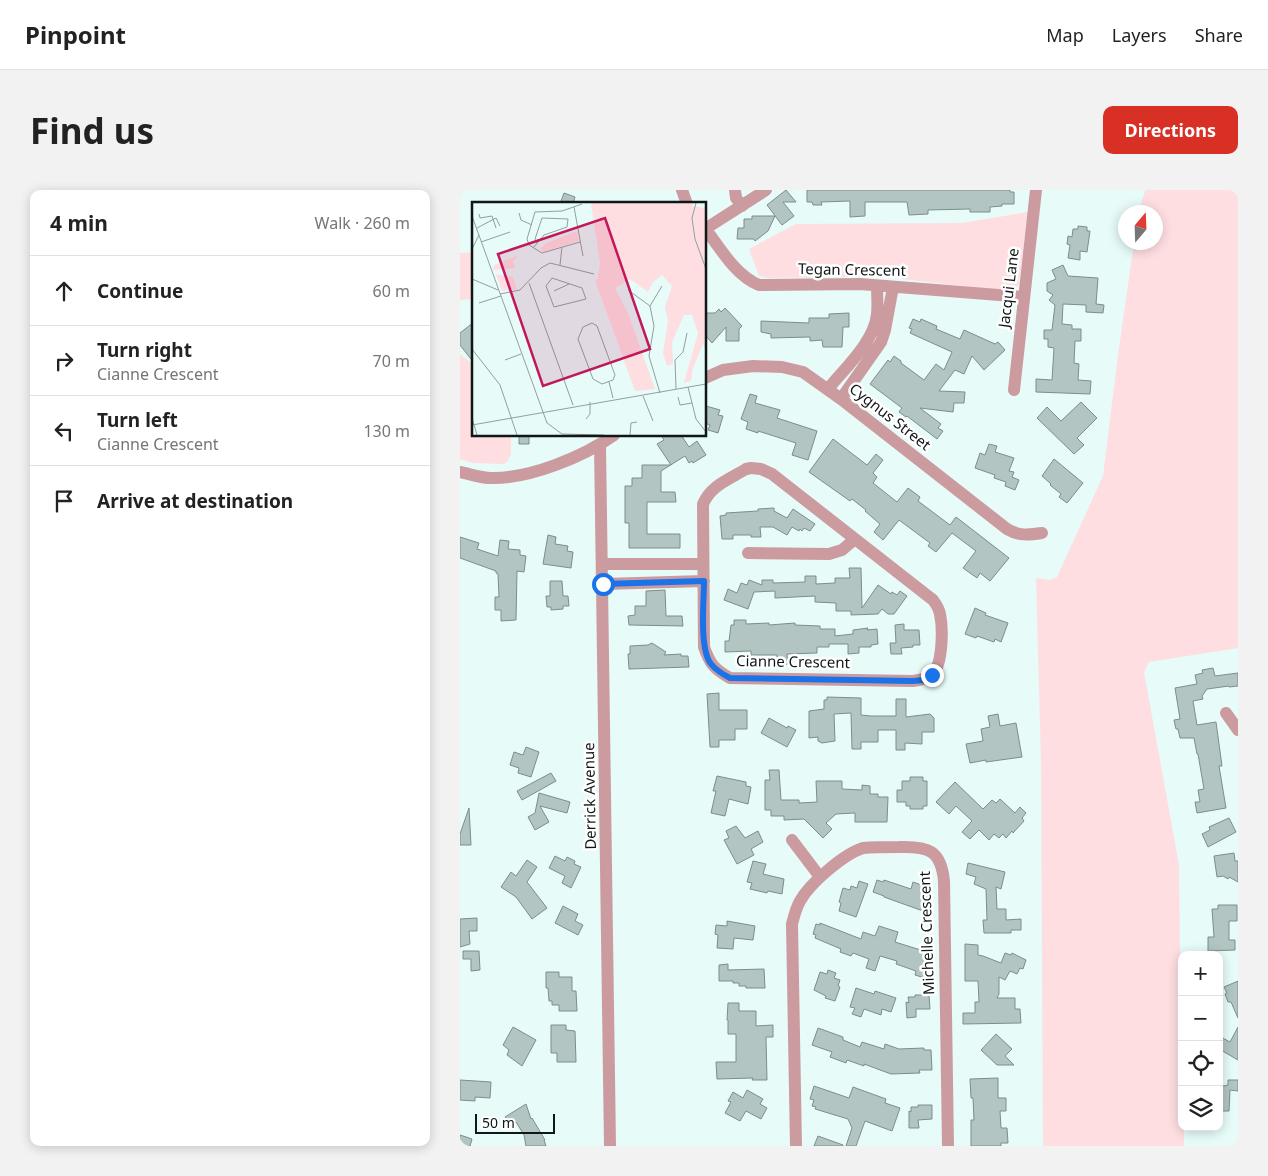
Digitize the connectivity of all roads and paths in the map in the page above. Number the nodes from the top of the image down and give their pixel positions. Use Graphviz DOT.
graph roads {
  1 [pos="682,190"];
  2 [pos="735,190"];
  3 [pos="766,190"];
  4 [pos="1036,190"];
  5 [pos="686,202"];
  6 [pos="742,206"];
  7 [pos="706,228"];
  8 [pos="706,230"];
  9 [pos="877,286"];
  10 [pos="893,287"];
  11 [pos="1023,297"];
  12 [pos="706,378"];
  13 [pos="828,389"];
  14 [pos="1014,390"];
  15 [pos="841,398"];
  16 [pos="613,436"];
  17 [pos="600,445"];
  18 [pos="460,472"];
  19 [pos="1042,534"];
  20 [pos="855,539"];
  21 [pos="748,553"];
  22 [pos="603,564"];
  23 [pos="703,564"];
  24 [pos="704,581"];
  25 [pos="603,584"];
  26 [pos="1226,713"];
  27 [pos="1238,730"];
  28 [pos="792,840"];
  29 [pos="820,878"];
  30 [pos="610,1146"];
  31 [pos="796,1146"];
  32 [pos="948,1146"];
  1 -- 5 [label="street"];
  2 -- 6 [label="street"];
  3 -- 6 [label="street"];
  4 -- 11 [label="street, Jacqui Lane"];
  6 -- 7 [label="street"];
  8 -- 9 [label="street, Tegan Crescent"];
  9 -- 10 [label="street, Tegan Crescent"];
  9 -- 13 [label="street"];
  10 -- 11 [label="street, Tegan Crescent"];
  10 -- 15 [label="street"];
  11 -- 14 [label="street, Jacqui Lane"];
  12 -- 13 [label="street, Cygnus Street"];
  13 -- 15 [label="street, Cygnus Street"];
  15 -- 19 [label="street, Cygnus Street"];
  16 -- 17 [label="street"];
  17 -- 18 [label="street"];
  17 -- 22 [label="street, Derrick Avenue"];
  20 -- 21 [label="street"];
  20 -- 23 [label="street, Cianne Crescent"];
  20 -- 24 [label="street, Cianne Crescent"];
  22 -- 23 [label="street"];
  22 -- 25 [label="street, Derrick Avenue"];
  23 -- 24 [label="street, Cianne Crescent"];
  24 -- 25 [label="street"];
  25 -- 30 [label="street, Derrick Avenue"];
  26 -- 27 [label="street"];
  28 -- 29 [label="street"];
  29 -- 31 [label="street, Michelle Crescent"];
  29 -- 32 [label="street, Michelle Crescent"];
}
